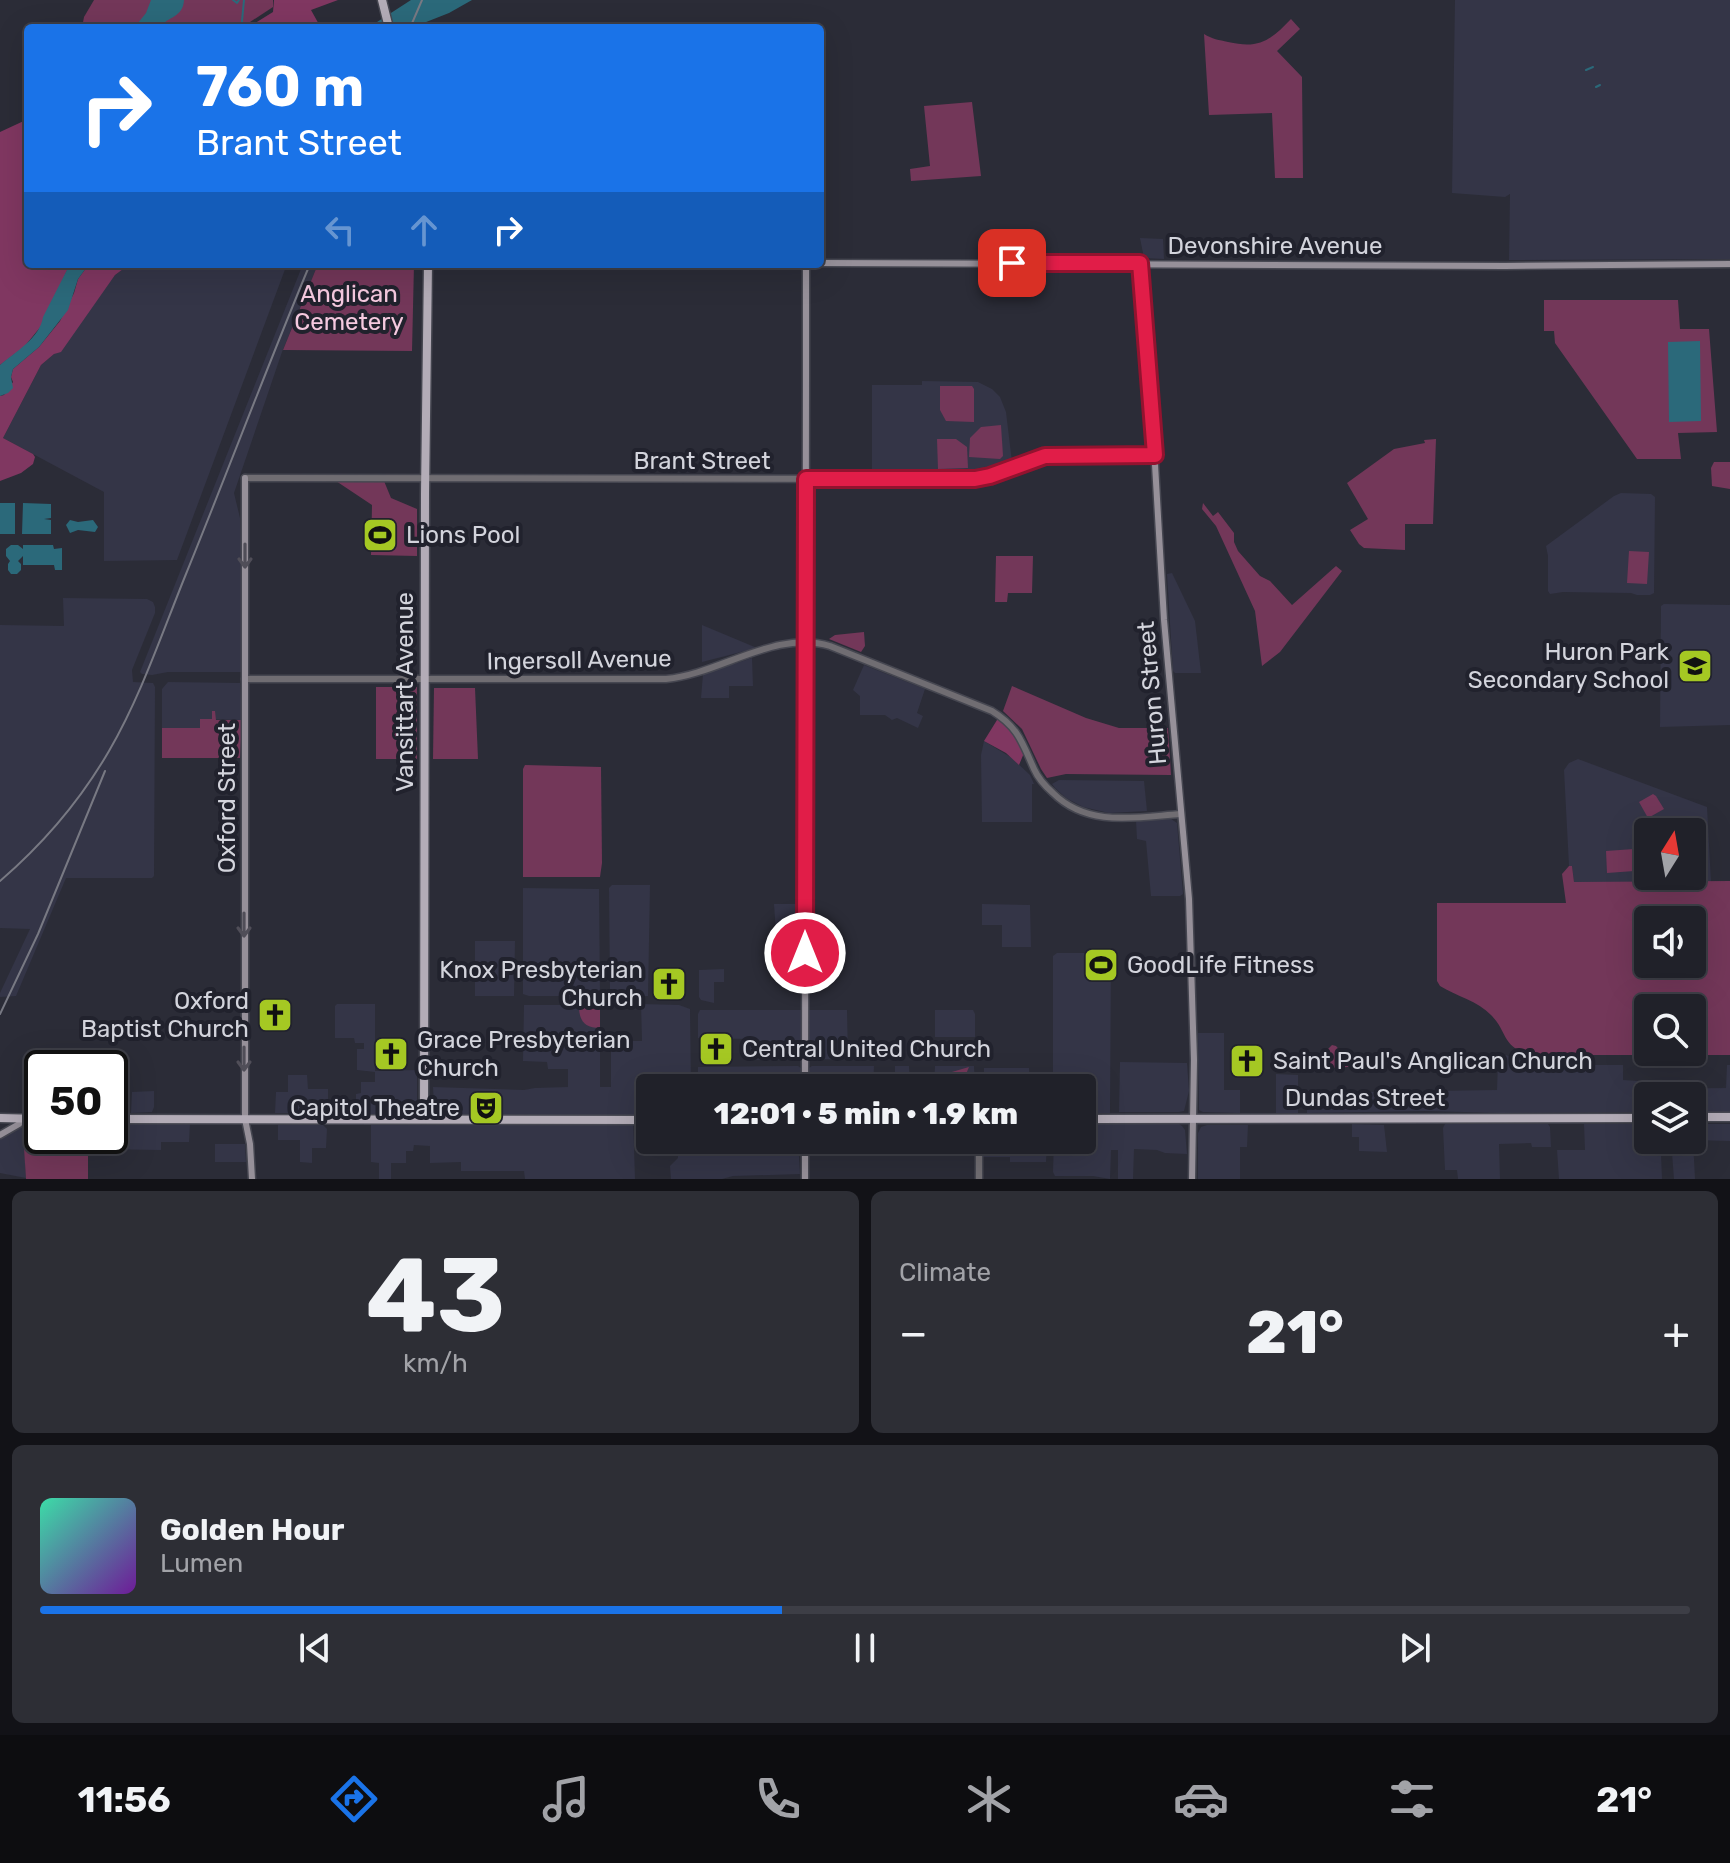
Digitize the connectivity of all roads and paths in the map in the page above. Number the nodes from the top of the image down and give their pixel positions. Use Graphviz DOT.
graph roads {
  1 [pos="382,0"];
  2 [pos="388,24"];
  3 [pos="824,263"];
  4 [pos="1140,263"];
  5 [pos="1730,264"];
  6 [pos="428,268"];
  7 [pos="805,268"];
  8 [pos="1155,455"];
  9 [pos="245,478"];
  10 [pos="425,478"];
  11 [pos="806,479"];
  12 [pos="805,641"];
  13 [pos="245,679"];
  14 [pos="425,680"];
  15 [pos="1181,814"];
  16 [pos="805,1074"];
  17 [pos="1706,1117"];
  18 [pos="1730,1117"];
  19 [pos="21,1118"];
  20 [pos="24,1118"];
  21 [pos="1634,1118"];
  22 [pos="128,1119"];
  23 [pos="245,1119"];
  24 [pos="424,1119"];
  25 [pos="1096,1119"];
  26 [pos="1193,1119"];
  27 [pos="636,1120"];
  28 [pos="1,1121"];
  29 [pos="0,1135"];
  30 [pos="805,1154"];
  31 [pos="979,1154"];
  32 [pos="252,1179"];
  33 [pos="805,1179"];
  34 [pos="979,1179"];
  35 [pos="1192,1179"];
  1 -- 2 [label="main road"];
  3 -- 4 [label="main road, Devonshire Avenue"];
  4 -- 5 [label="main road, Devonshire Avenue"];
  4 -- 8 [label="main road, Huron Street"];
  6 -- 10 [label="main road, Vansittart Avenue"];
  7 -- 11 [label="main road"];
  8 -- 11 [label="street, Brant Street"];
  8 -- 15 [label="main road, Huron Street"];
  9 -- 10 [label="street, Brant Street"];
  9 -- 13 [label="main road, Oxford Street, one-way"];
  10 -- 11 [label="street, Brant Street"];
  10 -- 14 [label="main road, Vansittart Avenue"];
  11 -- 12 [label="main road"];
  12 -- 14 [label="street, Ingersoll Avenue"];
  12 -- 15 [label="street, Ingersoll Avenue"];
  12 -- 16 [label="main road"];
  13 -- 14 [label="street, Ingersoll Avenue"];
  13 -- 23 [label="main road, Oxford Street, one-way"];
  14 -- 24 [label="main road, Vansittart Avenue"];
  15 -- 26 [label="main road, Huron Street"];
  17 -- 18 [label="main road"];
  19 -- 20 [label="main road"];
  19 -- 28 [label="main road"];
  19 -- 29 [label="main road"];
  21 -- 26 [label="main road, Dundas Street"];
  22 -- 23 [label="main road"];
  23 -- 24 [label="main road"];
  23 -- 32 [label="main road, Oxford Street"];
  24 -- 27 [label="main road"];
  25 -- 26 [label="main road, Dundas Street"];
  26 -- 35 [label="main road, Huron Street"];
  30 -- 33 [label="main road"];
  31 -- 34 [label="street"];
}
